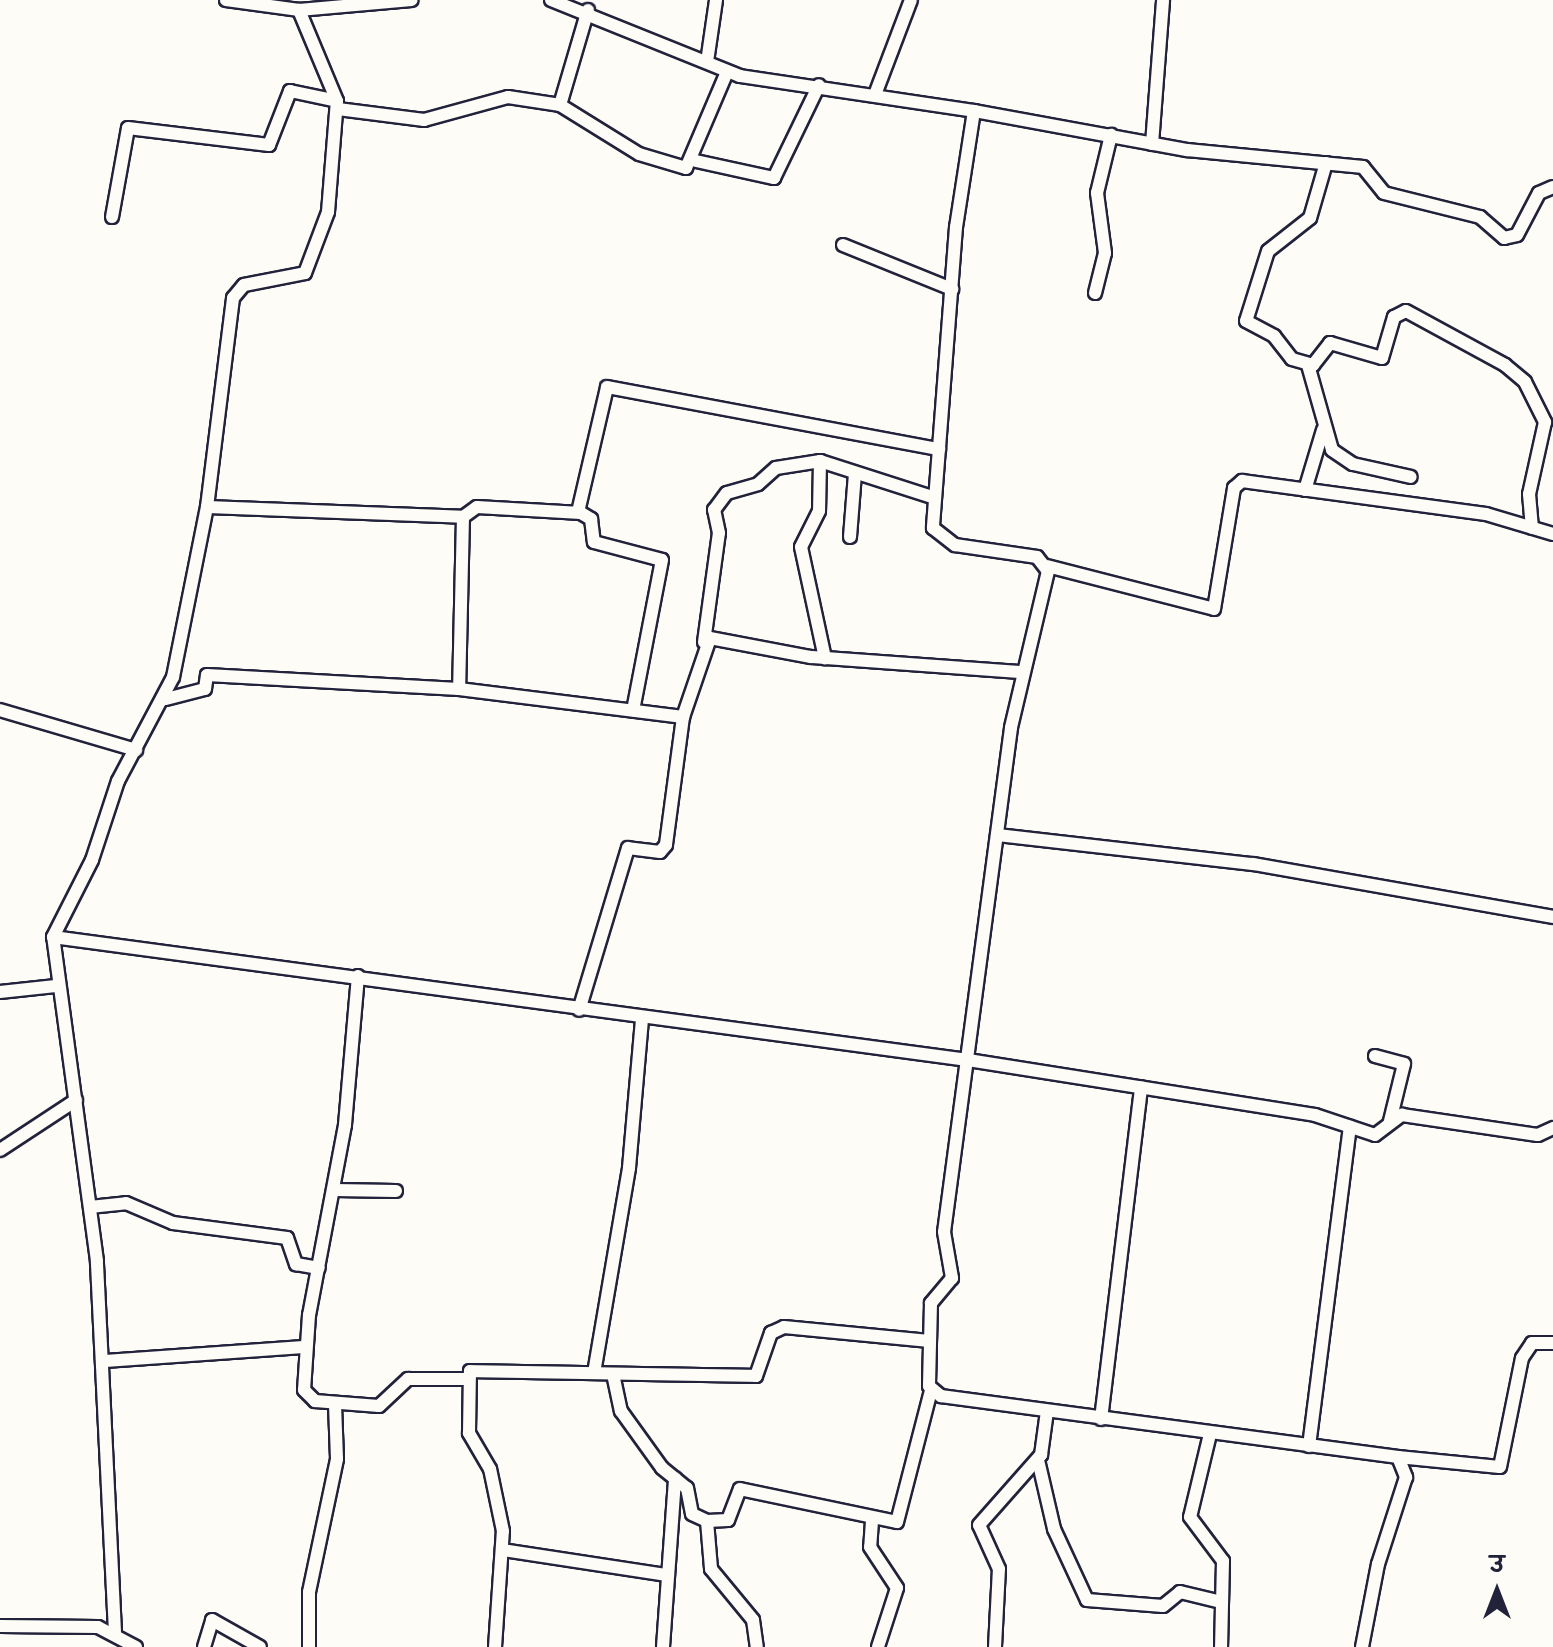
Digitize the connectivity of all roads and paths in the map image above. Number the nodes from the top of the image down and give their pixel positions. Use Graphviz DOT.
graph roads {
  1 [pos="226,0"];
  2 [pos="412,0"];
  3 [pos="551,0"];
  4 [pos="716,0"];
  5 [pos="911,0"];
  6 [pos="1163,0"];
  7 [pos="591,7"];
  8 [pos="299,10"];
  9 [pos="707,62"];
  10 [pos="727,72"];
  11 [pos="819,85"];
  12 [pos="876,92"];
  13 [pos="338,105"];
  14 [pos="560,105"];
  15 [pos="974,111"];
  16 [pos="1111,135"];
  17 [pos="1152,144"];
  18 [pos="696,161"];
  19 [pos="1326,163"];
  20 [pos="1553,187"];
  21 [pos="112,217"];
  22 [pos="843,245"];
  23 [pos="952,289"];
  24 [pos="1095,293"];
  25 [pos="1308,365"];
  26 [pos="1323,430"];
  27 [pos="939,449"];
  28 [pos="820,461"];
  29 [pos="855,474"];
  30 [pos="1411,477"];
  31 [pos="1305,490"];
  32 [pos="935,498"];
  33 [pos="207,507"];
  34 [pos="578,512"];
  35 [pos="463,517"];
  36 [pos="1532,528"];
  37 [pos="1553,534"];
  38 [pos="850,537"];
  39 [pos="1047,566"];
  40 [pos="704,642"];
  41 [pos="825,658"];
  42 [pos="1020,672"];
  43 [pos="459,689"];
  44 [pos="166,699"];
  45 [pos="0,710"];
  46 [pos="633,710"];
  47 [pos="683,717"];
  48 [pos="136,750"];
  49 [pos="997,835"];
  50 [pos="1553,917"];
  51 [pos="53,937"];
  52 [pos="358,976"];
  53 [pos="56,986"];
  54 [pos="0,992"];
  55 [pos="579,1010"];
  56 [pos="642,1020"];
  57 [pos="1375,1056"];
  58 [pos="968,1060"];
  59 [pos="1141,1087"];
  60 [pos="76,1100"];
  61 [pos="1390,1121"];
  62 [pos="1350,1127"];
  63 [pos="1551,1133"];
  64 [pos="0,1150"];
  65 [pos="335,1190"];
  66 [pos="396,1191"];
  67 [pos="90,1207"];
  68 [pos="319,1268"];
  69 [pos="929,1341"];
  70 [pos="1553,1343"];
  71 [pos="305,1347"];
  72 [pos="104,1361"];
  73 [pos="594,1373"];
  74 [pos="613,1374"];
  75 [pos="468,1379"];
  76 [pos="931,1391"];
  77 [pos="335,1404"];
  78 [pos="1047,1411"];
  79 [pos="1101,1419"];
  80 [pos="1210,1434"];
  81 [pos="1309,1446"];
  82 [pos="1398,1457"];
  83 [pos="1038,1460"];
  84 [pos="675,1478"];
  85 [pos="707,1521"];
  86 [pos="872,1521"];
  87 [pos="503,1550"];
  88 [pos="666,1575"];
  89 [pos="1221,1602"];
  90 [pos="0,1626"];
  91 [pos="115,1632"];
  92 [pos="136,1647"];
  93 [pos="204,1647"];
  94 [pos="260,1647"];
  95 [pos="309,1647"];
  96 [pos="495,1647"];
  97 [pos="663,1647"];
  98 [pos="757,1647"];
  99 [pos="878,1647"];
  100 [pos="995,1647"];
  101 [pos="1221,1647"];
  102 [pos="1362,1647"];
  1 -- 8 [label="street"];
  2 -- 8 [label="street"];
  3 -- 7 [label="street"];
  4 -- 9 [label="street"];
  5 -- 12 [label="street"];
  6 -- 17 [label="street"];
  7 -- 9 [label="street"];
  7 -- 14 [label="street"];
  8 -- 13 [label="street"];
  9 -- 10 [label="street"];
  10 -- 11 [label="street"];
  10 -- 18 [label="street"];
  11 -- 12 [label="street"];
  11 -- 18 [label="street"];
  12 -- 15 [label="street"];
  13 -- 14 [label="street"];
  13 -- 21 [label="street"];
  13 -- 33 [label="street"];
  14 -- 18 [label="street"];
  15 -- 16 [label="street"];
  15 -- 23 [label="street"];
  16 -- 17 [label="street"];
  16 -- 24 [label="street"];
  17 -- 19 [label="street"];
  19 -- 20 [label="street"];
  19 -- 25 [label="street"];
  22 -- 23 [label="street"];
  23 -- 27 [label="street"];
  25 -- 26 [label="street"];
  25 -- 36 [label="street"];
  26 -- 30 [label="street"];
  26 -- 31 [label="street"];
  27 -- 32 [label="street"];
  27 -- 34 [label="street"];
  28 -- 29 [label="street"];
  28 -- 40 [label="street"];
  28 -- 41 [label="street"];
  29 -- 32 [label="street"];
  29 -- 38 [label="street"];
  31 -- 36 [label="street"];
  31 -- 39 [label="street"];
  32 -- 39 [label="street"];
  33 -- 35 [label="street"];
  33 -- 44 [label="street"];
  34 -- 35 [label="street"];
  34 -- 46 [label="street"];
  35 -- 43 [label="street"];
  36 -- 37 [label="street"];
  39 -- 42 [label="street"];
  40 -- 41 [label="street"];
  40 -- 47 [label="street"];
  41 -- 42 [label="street"];
  42 -- 49 [label="street"];
  43 -- 44 [label="street"];
  43 -- 46 [label="street"];
  44 -- 48 [label="street"];
  45 -- 48 [label="street"];
  46 -- 47 [label="street"];
  47 -- 55 [label="street"];
  48 -- 51 [label="street"];
  49 -- 50 [label="street"];
  49 -- 58 [label="street"];
  51 -- 52 [label="street"];
  51 -- 53 [label="street"];
  52 -- 55 [label="street"];
  52 -- 65 [label="street"];
  53 -- 54 [label="street"];
  53 -- 60 [label="street"];
  55 -- 56 [label="street"];
  56 -- 58 [label="street"];
  56 -- 73 [label="street"];
  57 -- 61 [label="street"];
  58 -- 59 [label="street"];
  58 -- 69 [label="street"];
  59 -- 62 [label="street"];
  59 -- 79 [label="street"];
  60 -- 64 [label="street"];
  60 -- 67 [label="street"];
  61 -- 62 [label="street"];
  61 -- 63 [label="street"];
  62 -- 81 [label="street"];
  65 -- 66 [label="street"];
  65 -- 68 [label="street"];
  67 -- 68 [label="street"];
  67 -- 72 [label="street"];
  68 -- 71 [label="street"];
  69 -- 74 [label="street"];
  69 -- 76 [label="street"];
  70 -- 82 [label="street"];
  71 -- 72 [label="street"];
  71 -- 77 [label="street"];
  72 -- 91 [label="street"];
  73 -- 74 [label="street"];
  73 -- 75 [label="street"];
  74 -- 84 [label="street"];
  75 -- 77 [label="street"];
  75 -- 87 [label="street"];
  76 -- 78 [label="street"];
  76 -- 86 [label="street"];
  77 -- 95 [label="street"];
  78 -- 79 [label="street"];
  78 -- 83 [label="street"];
  79 -- 80 [label="street"];
  80 -- 81 [label="street"];
  80 -- 89 [label="street"];
  81 -- 82 [label="street"];
  82 -- 102 [label="street"];
  83 -- 89 [label="street"];
  83 -- 100 [label="street"];
  84 -- 85 [label="street"];
  84 -- 88 [label="street"];
  85 -- 86 [label="street"];
  85 -- 98 [label="street"];
  86 -- 99 [label="street"];
  87 -- 88 [label="street"];
  87 -- 96 [label="street"];
  88 -- 97 [label="street"];
  89 -- 101 [label="street"];
  90 -- 91 [label="street"];
  91 -- 92 [label="street"];
  93 -- 94 [label="street"];
}
